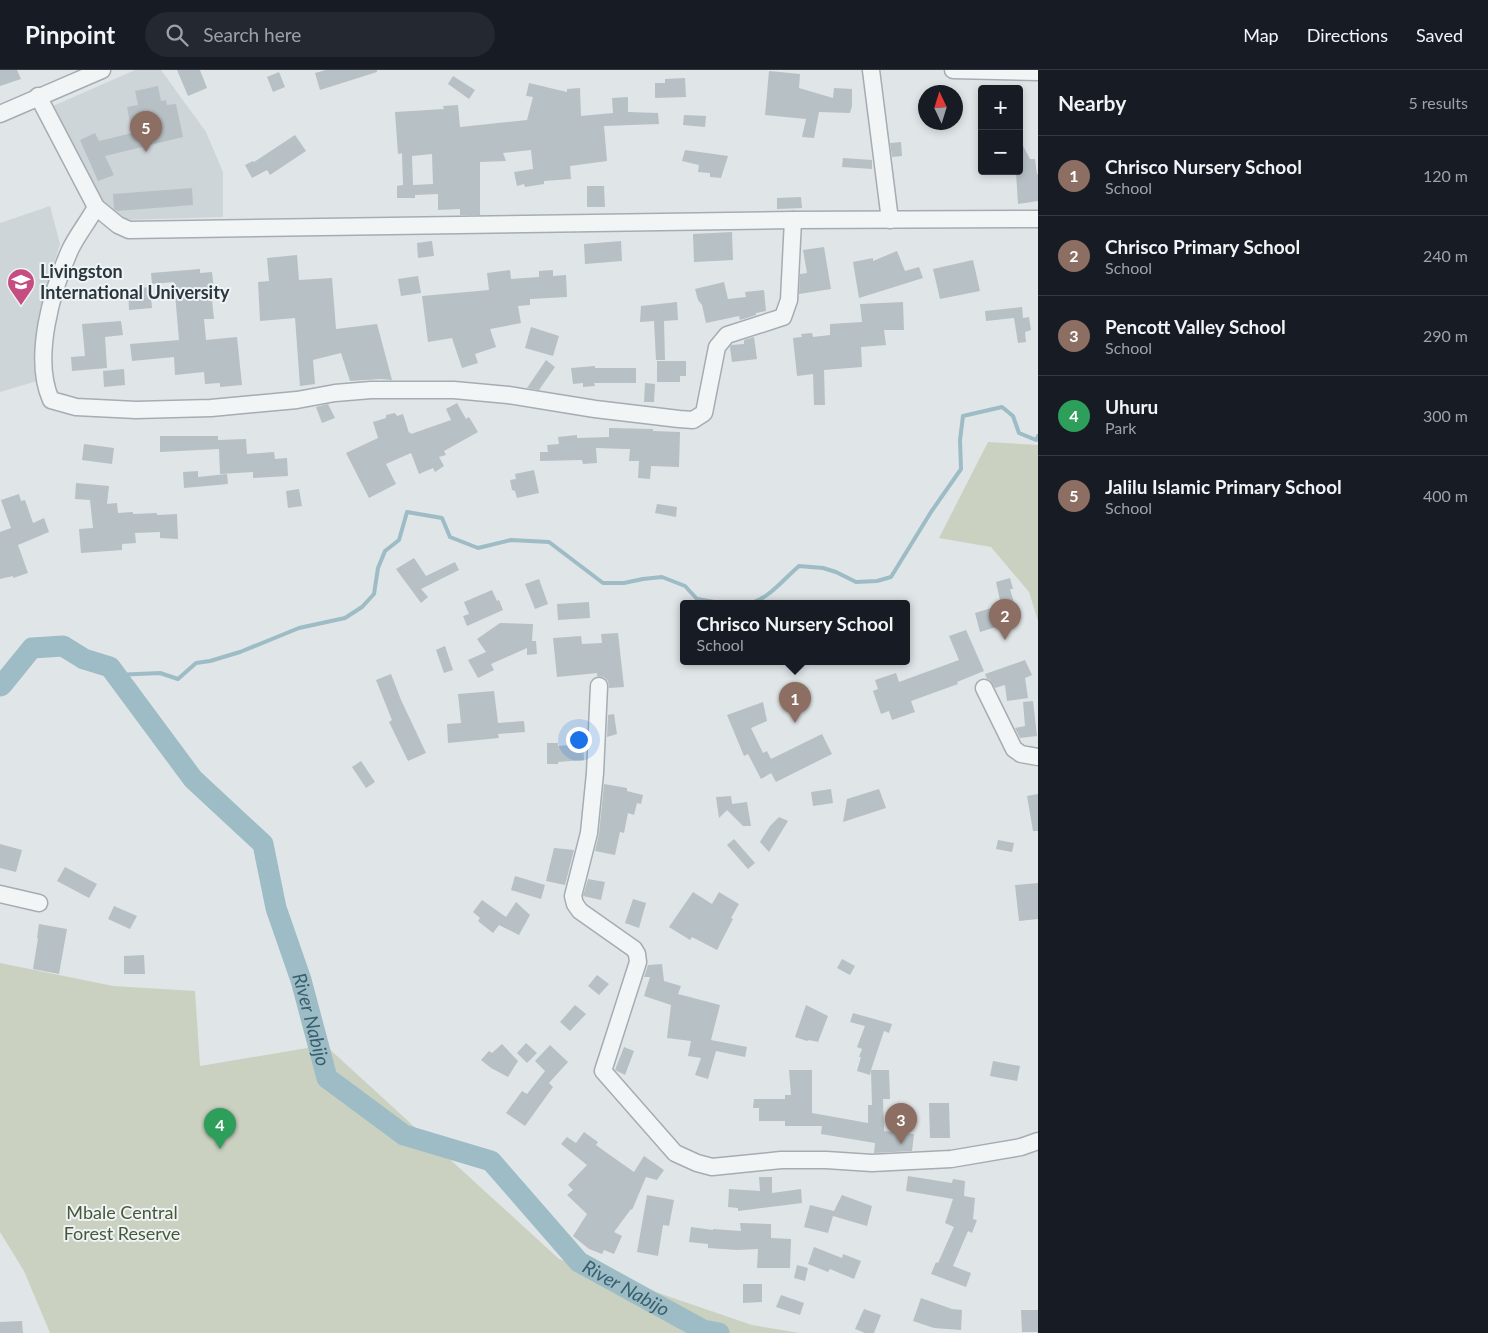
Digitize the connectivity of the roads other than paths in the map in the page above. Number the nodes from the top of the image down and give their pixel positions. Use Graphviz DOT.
graph roads {
  1 [pos="102,70"];
  2 [pos="871,70"];
  3 [pos="953,70"];
  4 [pos="1038,72"];
  5 [pos="38,96"];
  6 [pos="0,114"];
  7 [pos="96,207"];
  8 [pos="1038,219"];
  9 [pos="793,220"];
  10 [pos="890,220"];
  11 [pos="599,686"];
  12 [pos="984,688"];
  13 [pos="1038,757"];
  14 [pos="0,894"];
  15 [pos="39,903"];
  16 [pos="1038,1141"];
  1 -- 5 [label="street"];
  2 -- 10 [label="street"];
  3 -- 4 [label="street"];
  5 -- 6 [label="street"];
  5 -- 7 [label="street"];
  7 -- 9 [label="street"];
  7 -- 9 [label="street"];
  8 -- 10 [label="street"];
  9 -- 10 [label="street"];
  11 -- 16 [label="street"];
  12 -- 13 [label="street"];
  14 -- 15 [label="street"];
}
